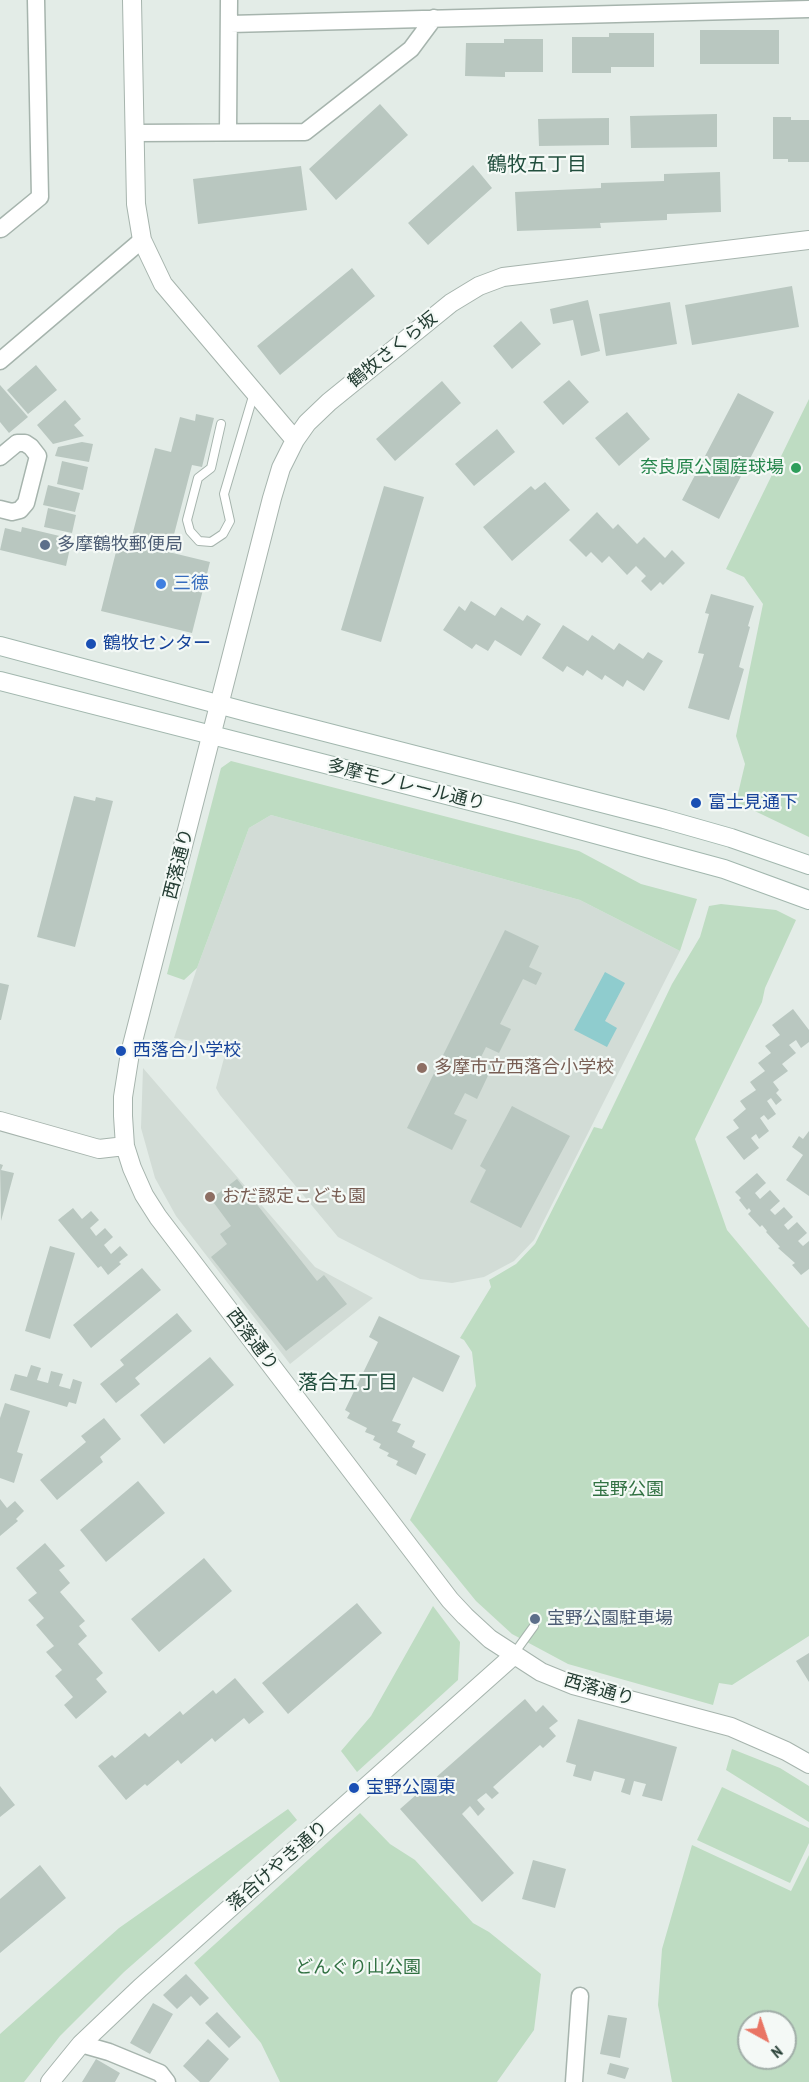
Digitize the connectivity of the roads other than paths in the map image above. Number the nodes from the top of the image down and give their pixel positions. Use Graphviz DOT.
graph roads {
  1 [pos="36,0"];
  2 [pos="132,0"];
  3 [pos="229,0"];
  4 [pos="531,7"];
  5 [pos="809,9"];
  6 [pos="434,18"];
  7 [pos="230,24"];
  8 [pos="228,132"];
  9 [pos="135,133"];
  10 [pos="0,228"];
  11 [pos="142,240"];
  12 [pos="809,240"];
  13 [pos="0,361"];
  14 [pos="254,393"];
  15 [pos="221,424"];
  16 [pos="295,440"];
  17 [pos="0,458"];
  18 [pos="0,509"];
  19 [pos="0,646"];
  20 [pos="0,681"];
  21 [pos="220,705"];
  22 [pos="212,735"];
  23 [pos="809,865"];
  24 [pos="809,900"];
  25 [pos="0,1121"];
  26 [pos="125,1146"];
  27 [pos="534,1626"];
  28 [pos="513,1656"];
  29 [pos="809,1764"];
  30 [pos="580,1996"];
  31 [pos="81,2044"];
  32 [pos="50,2082"];
  33 [pos="167,2082"];
  34 [pos="574,2082"];
  1 -- 10 [label="street"];
  2 -- 9 [label="street"];
  3 -- 7 [label="street"];
  4 -- 5 [label="street"];
  4 -- 6 [label="street"];
  6 -- 7 [label="street"];
  6 -- 8 [label="street"];
  7 -- 8 [label="street"];
  8 -- 9 [label="street"];
  9 -- 11 [label="street"];
  11 -- 13 [label="street"];
  11 -- 14 [label="street"];
  12 -- 16 [label="street, 鶴牧さくら坂"];
  14 -- 15 [label="lane"];
  14 -- 16 [label="street"];
  16 -- 21 [label="street, 鶴牧さくら坂"];
  17 -- 18 [label="street"];
  19 -- 21 [label="street, 多摩モノレール通り"];
  20 -- 22 [label="street, 多摩モノレール通り"];
  21 -- 22 [label="street, 鶴牧さくら坂"];
  21 -- 23 [label="street, 多摩モノレール通り"];
  22 -- 24 [label="street, 多摩モノレール通り"];
  22 -- 26 [label="street, 西落通り"];
  25 -- 26 [label="street"];
  26 -- 28 [label="street, 西落通り"];
  27 -- 28 [label="lane"];
  28 -- 29 [label="street, 西落通り"];
  28 -- 31 [label="street, 落合けやき通り"];
  30 -- 34 [label="street"];
  31 -- 32 [label="street, 落合けやき通り"];
  31 -- 33 [label="street"];
}
